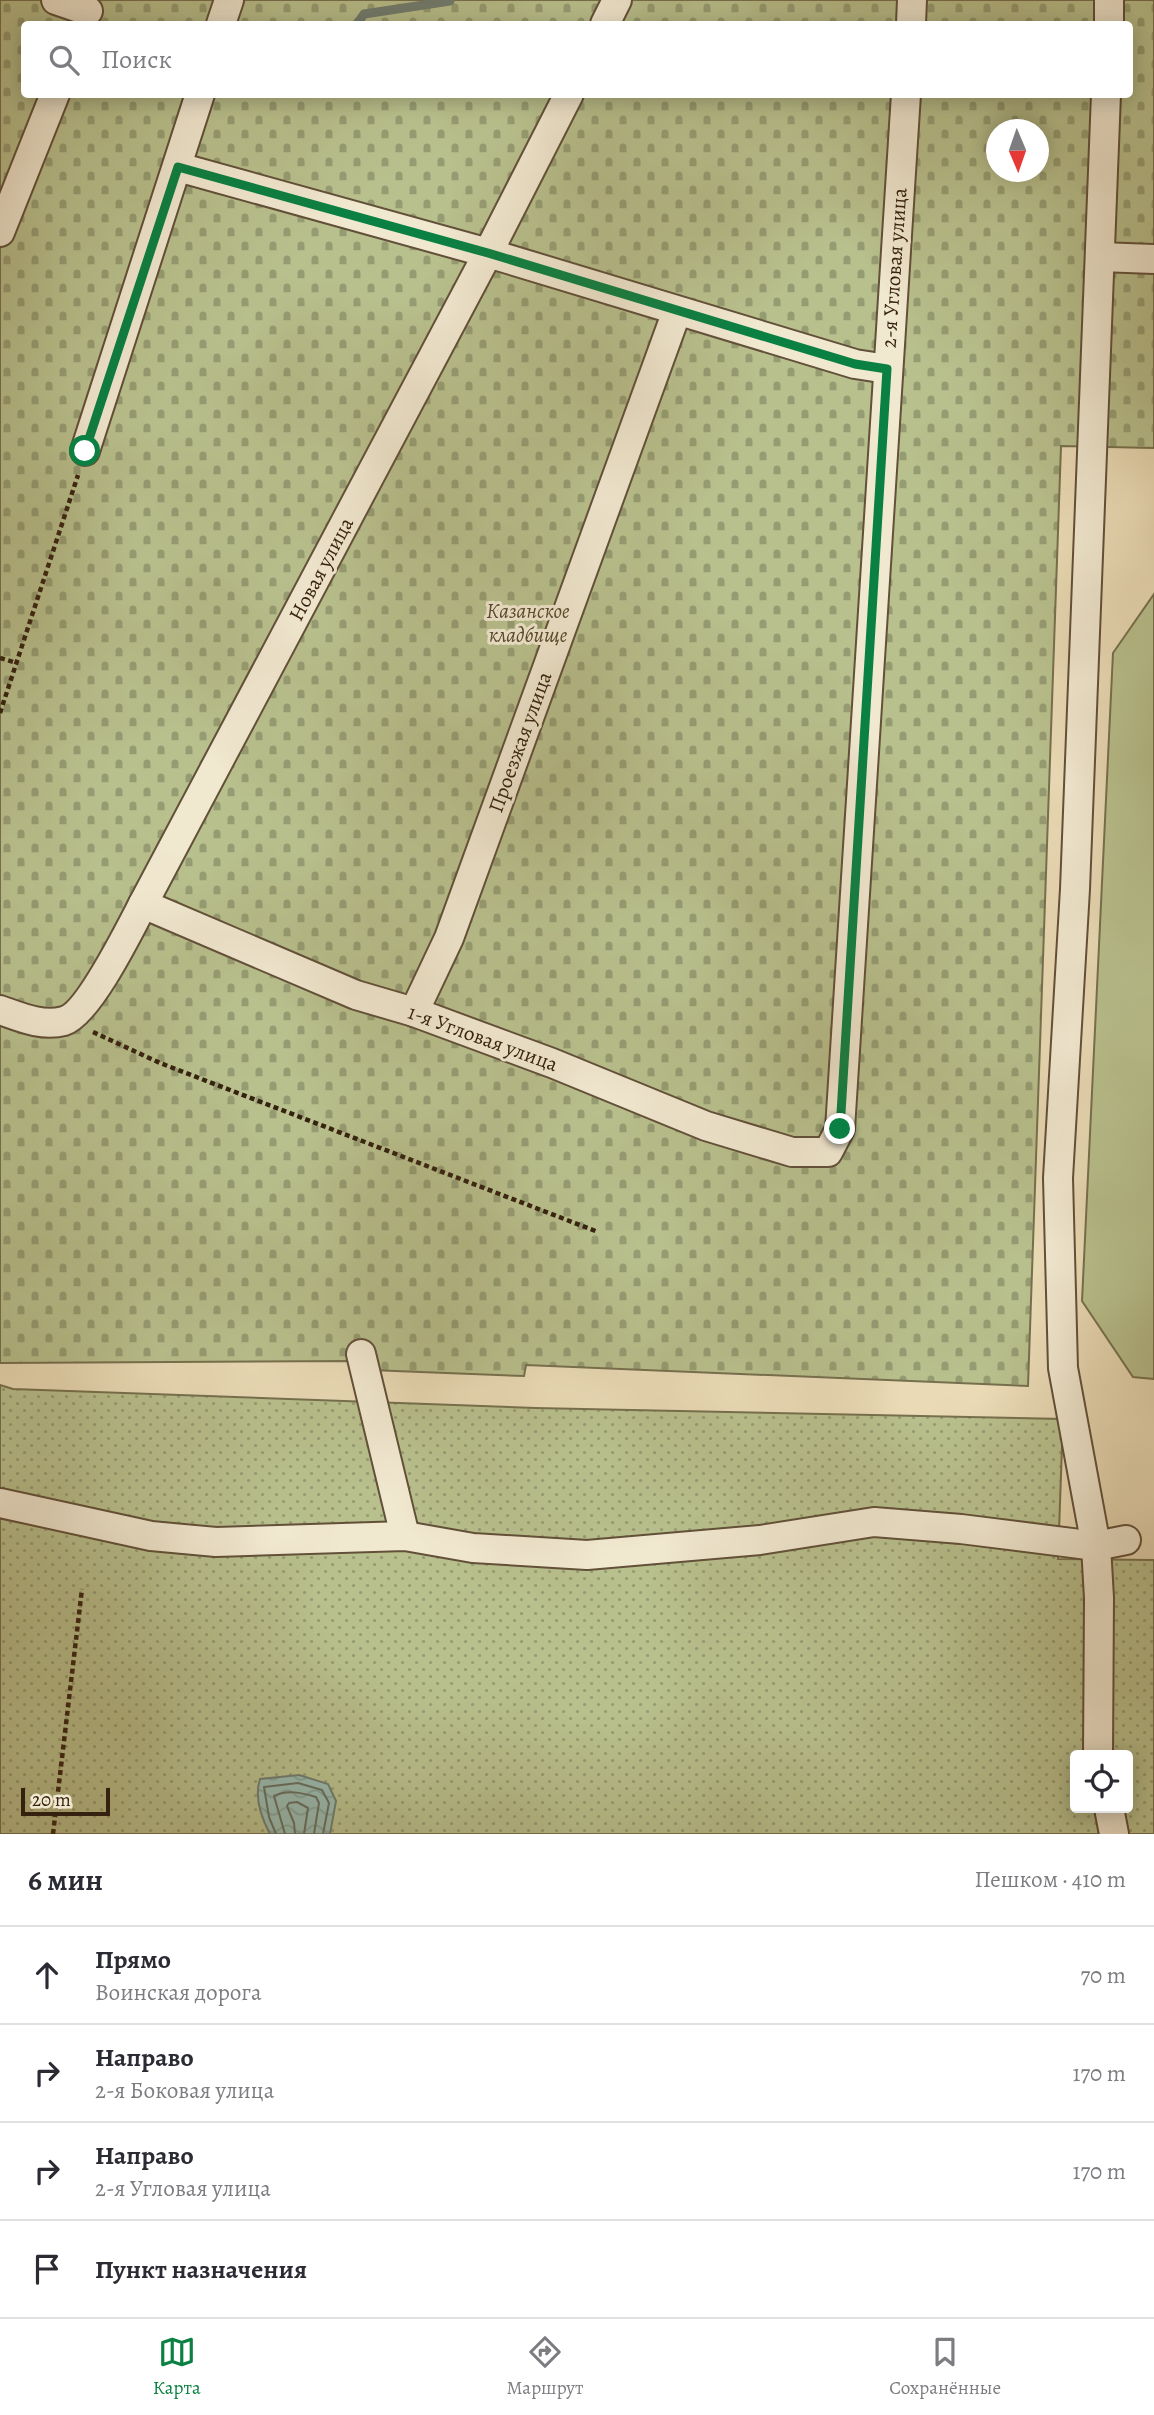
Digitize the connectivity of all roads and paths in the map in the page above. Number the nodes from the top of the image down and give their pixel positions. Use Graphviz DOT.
graph roads {
  1 [pos="56,0"];
  2 [pos="229,0"];
  3 [pos="617,0"];
  4 [pos="912,0"];
  5 [pos="1110,0"];
  6 [pos="88,12"];
  7 [pos="222,21"];
  8 [pos="606,21"];
  9 [pos="911,21"];
  10 [pos="1109,21"];
  11 [pos="53,98"];
  12 [pos="199,98"];
  13 [pos="567,98"];
  14 [pos="906,98"];
  15 [pos="1106,98"];
  16 [pos="178,167"];
  17 [pos="0,232"];
  18 [pos="488,253"];
  19 [pos="1100,257"];
  20 [pos="1154,260"];
  21 [pos="677,311"];
  22 [pos="887,369"];
  23 [pos="85,451"];
  24 [pos="0,658"];
  25 [pos="17,663"];
  26 [pos="0,713"];
  27 [pos="144,904"];
  28 [pos="0,1010"];
  29 [pos="414,1012"];
  30 [pos="59,1021"];
  31 [pos="828,1152"];
  32 [pos="598,1232"];
  33 [pos="361,1354"];
  34 [pos="0,1503"];
  35 [pos="405,1536"];
  36 [pos="1126,1540"];
  37 [pos="1097,1546"];
  38 [pos="82,1589"];
  39 [pos="1098,1750"];
  40 [pos="1109,1813"];
  41 [pos="52,1834"];
  42 [pos="1114,1834"];
  1 -- 6 [label="lane"];
  2 -- 7 [label="lane"];
  3 -- 8 [label="lane"];
  4 -- 9 [label="lane"];
  5 -- 10 [label="lane"];
  11 -- 17 [label="lane"];
  12 -- 16 [label="lane"];
  13 -- 18 [label="lane, Новая улица"];
  14 -- 22 [label="lane, 2-я Угловая улица"];
  15 -- 19 [label="lane"];
  16 -- 18 [label="lane"];
  16 -- 23 [label="lane"];
  18 -- 21 [label="lane"];
  18 -- 27 [label="lane, Новая улица"];
  19 -- 20 [label="lane"];
  19 -- 37 [label="lane"];
  21 -- 22 [label="lane"];
  21 -- 29 [label="lane, Проезжая улица"];
  22 -- 31 [label="lane, 2-я Угловая улица"];
  23 -- 25 [label="path"];
  24 -- 25 [label="path"];
  25 -- 26 [label="path"];
  27 -- 29 [label="lane, 1-я Угловая улица"];
  27 -- 30 [label="lane, Новая улица"];
  28 -- 30 [label="lane"];
  29 -- 31 [label="lane, 1-я Угловая улица"];
  30 -- 32 [label="path"];
  33 -- 35 [label="lane"];
  34 -- 35 [label="lane"];
  35 -- 37 [label="lane"];
  36 -- 37 [label="lane"];
  37 -- 39 [label="lane"];
  38 -- 41 [label="path"];
  40 -- 42 [label="lane"];
}
